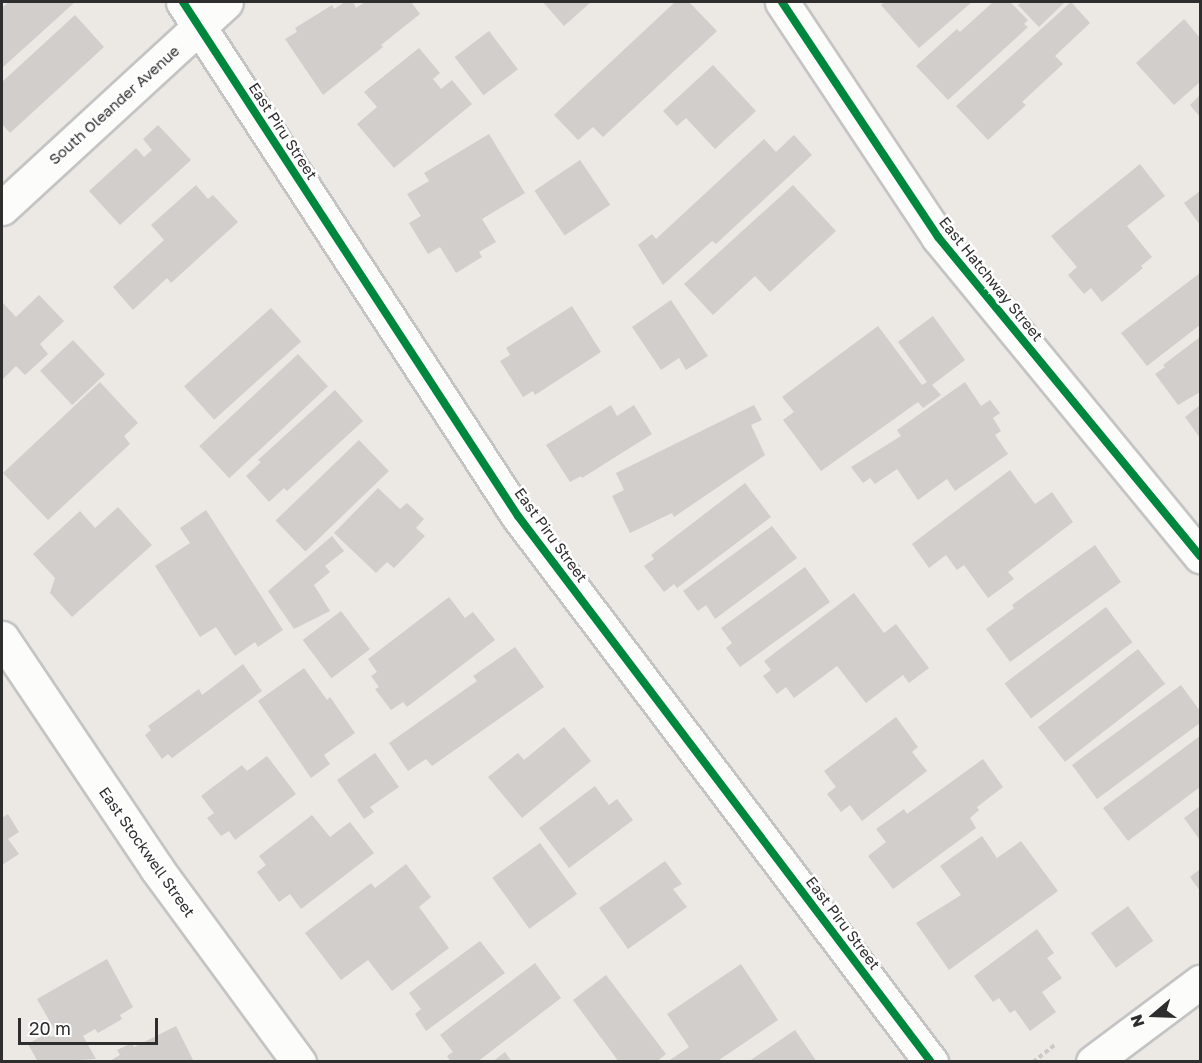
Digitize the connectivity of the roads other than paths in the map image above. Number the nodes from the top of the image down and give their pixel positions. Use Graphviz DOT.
graph roads {
  1 [pos="226,2"];
  2 [pos="782,2"];
  3 [pos="191,14"];
  4 [pos="2,208"];
  5 [pos="1200,556"];
  6 [pos="2,638"];
  7 [pos="1200,982"];
  8 [pos="299,1062"];
  9 [pos="931,1062"];
  10 [pos="1093,1062"];
  1 -- 3 [label="street, South Oleander Avenue"];
  2 -- 5 [label="street, East Hatchway Street"];
  3 -- 4 [label="street, South Oleander Avenue"];
  3 -- 9 [label="street, East Piru Street"];
  6 -- 8 [label="street, East Stockwell Street"];
  7 -- 10 [label="street"];
}
